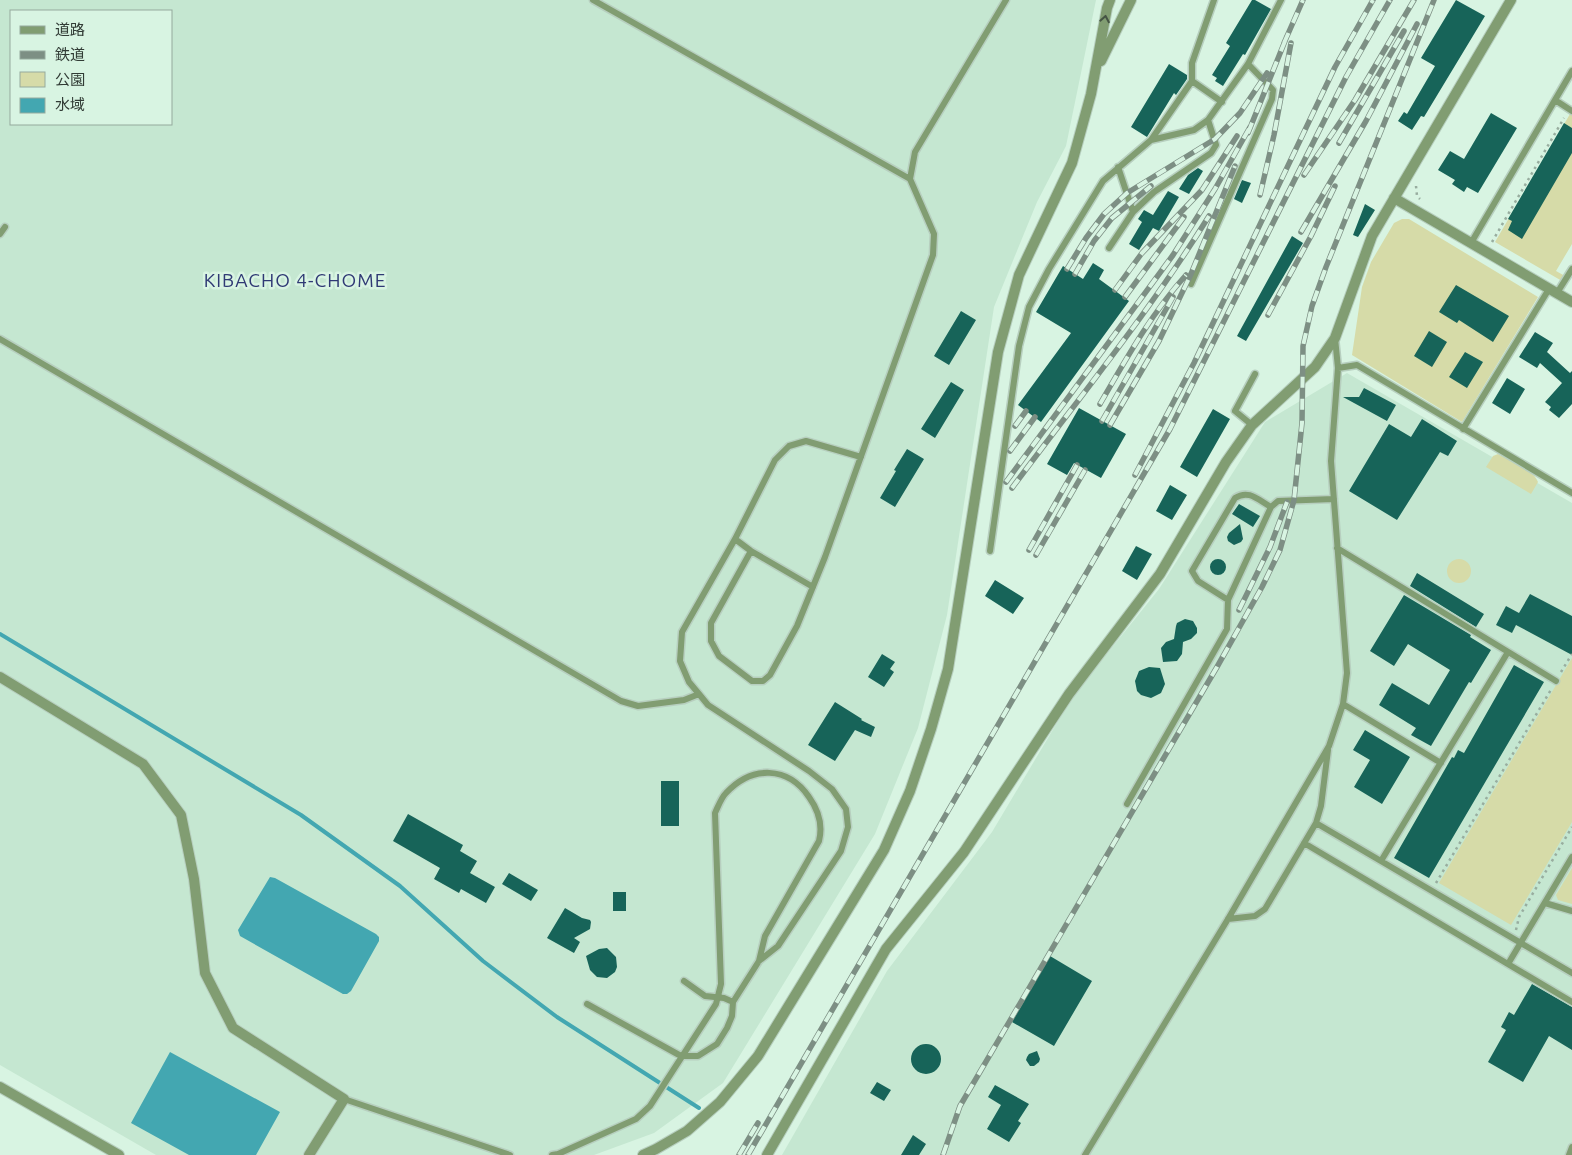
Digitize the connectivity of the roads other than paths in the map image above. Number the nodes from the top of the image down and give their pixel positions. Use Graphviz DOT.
graph roads {
  1 [pos="593,0"];
  2 [pos="1006,0"];
  3 [pos="1110,0"];
  4 [pos="1131,0"];
  5 [pos="1214,0"];
  6 [pos="1280,0"];
  7 [pos="1511,0"];
  8 [pos="1248,64"];
  9 [pos="1572,71"];
  10 [pos="1095,73"];
  11 [pos="1192,82"];
  12 [pos="1554,100"];
  13 [pos="1222,102"];
  14 [pos="1571,110"];
  15 [pos="1208,120"];
  16 [pos="1151,140"];
  17 [pos="1118,167"];
  18 [pos="910,179"];
  19 [pos="1394,198"];
  20 [pos="1133,212"];
  21 [pos="5,227"];
  22 [pos="0,234"];
  23 [pos="1471,243"];
  24 [pos="1109,248"];
  25 [pos="1572,269"];
  26 [pos="1191,284"];
  27 [pos="1553,291"];
  28 [pos="1572,302"];
  29 [pos="1336,338"];
  30 [pos="0,339"];
  31 [pos="1338,368"];
  32 [pos="1254,374"];
  33 [pos="1252,425"];
  34 [pos="1463,428"];
  35 [pos="861,457"];
  36 [pos="1572,493"];
  37 [pos="1334,499"];
  38 [pos="1271,507"];
  39 [pos="735,539"];
  40 [pos="1337,548"];
  41 [pos="751,551"];
  42 [pos="990,551"];
  43 [pos="813,587"];
  44 [pos="1228,600"];
  45 [pos="1508,652"];
  46 [pos="0,677"];
  47 [pos="1556,681"];
  48 [pos="700,694"];
  49 [pos="1343,704"];
  50 [pos="1329,746"];
  51 [pos="1440,763"];
  52 [pos="1126,804"];
  53 [pos="1316,823"];
  54 [pos="1304,843"];
  55 [pos="1572,857"];
  56 [pos="1381,861"];
  57 [pos="1545,903"];
  58 [pos="1572,911"];
  59 [pos="1228,919"];
  60 [pos="1521,943"];
  61 [pos="759,961"];
  62 [pos="1508,964"];
  63 [pos="1572,973"];
  64 [pos="684,982"];
  65 [pos="718,997"];
  66 [pos="733,1002"];
  67 [pos="1572,1002"];
  68 [pos="587,1004"];
  69 [pos="681,1056"];
  70 [pos="0,1087"];
  71 [pos="344,1099"];
  72 [pos="1572,1147"];
  73 [pos="119,1155"];
  74 [pos="309,1155"];
  75 [pos="510,1155"];
  76 [pos="552,1155"];
  77 [pos="643,1155"];
  78 [pos="767,1155"];
  79 [pos="1085,1155"];
  80 [pos="1569,1155"];
  1 -- 18 [label="lane"];
  2 -- 18 [label="lane"];
  10 -- 3 [label="street, one-way"];
  4 -- 10 [label="street"];
  5 -- 11 [label="lane"];
  6 -- 8 [label="lane"];
  7 -- 19 [label="street"];
  8 -- 13 [label="lane"];
  8 -- 26 [label="lane"];
  9 -- 12 [label="lane"];
  10 -- 77 [label="street"];
  11 -- 13 [label="lane"];
  11 -- 16 [label="lane"];
  12 -- 14 [label="lane"];
  12 -- 23 [label="lane"];
  13 -- 15 [label="lane"];
  15 -- 16 [label="lane"];
  15 -- 20 [label="lane"];
  16 -- 17 [label="lane"];
  17 -- 20 [label="lane"];
  17 -- 42 [label="lane"];
  18 -- 35 [label="lane"];
  19 -- 23 [label="street"];
  19 -- 29 [label="street"];
  20 -- 24 [label="lane"];
  21 -- 22 [label="lane"];
  23 -- 27 [label="street"];
  25 -- 27 [label="lane"];
  27 -- 28 [label="street"];
  27 -- 34 [label="lane"];
  29 -- 31 [label="lane"];
  29 -- 33 [label="street"];
  30 -- 48 [label="lane"];
  31 -- 34 [label="lane"];
  31 -- 37 [label="lane"];
  32 -- 33 [label="lane"];
  33 -- 78 [label="street"];
  34 -- 36 [label="lane"];
  35 -- 39 [label="lane"];
  35 -- 43 [label="lane"];
  37 -- 38 [label="lane"];
  37 -- 40 [label="lane"];
  38 -- 44 [label="lane"];
  38 -- 44 [label="lane"];
  39 -- 41 [label="lane"];
  39 -- 48 [label="lane"];
  40 -- 45 [label="lane"];
  40 -- 49 [label="lane"];
  41 -- 43 [label="lane"];
  41 -- 43 [label="lane"];
  44 -- 52 [label="lane"];
  45 -- 47 [label="lane"];
  45 -- 51 [label="lane"];
  46 -- 71 [label="street"];
  48 -- 61 [label="lane"];
  49 -- 50 [label="lane"];
  49 -- 51 [label="lane"];
  50 -- 53 [label="lane"];
  50 -- 59 [label="lane"];
  51 -- 56 [label="lane"];
  53 -- 54 [label="lane"];
  53 -- 56 [label="lane"];
  54 -- 59 [label="lane"];
  54 -- 62 [label="lane"];
  55 -- 57 [label="lane"];
  56 -- 60 [label="lane"];
  57 -- 58 [label="lane"];
  57 -- 60 [label="lane"];
  59 -- 79 [label="lane"];
  60 -- 62 [label="lane"];
  60 -- 63 [label="lane"];
  61 -- 65 [label="lane"];
  61 -- 66 [label="lane"];
  62 -- 67 [label="lane"];
  64 -- 65 [label="lane"];
  65 -- 66 [label="lane"];
  65 -- 69 [label="lane"];
  66 -- 69 [label="lane"];
  68 -- 69 [label="lane"];
  69 -- 76 [label="lane"];
  70 -- 73 [label="street"];
  71 -- 74 [label="street"];
  71 -- 75 [label="lane"];
  72 -- 80 [label="lane"];
}
